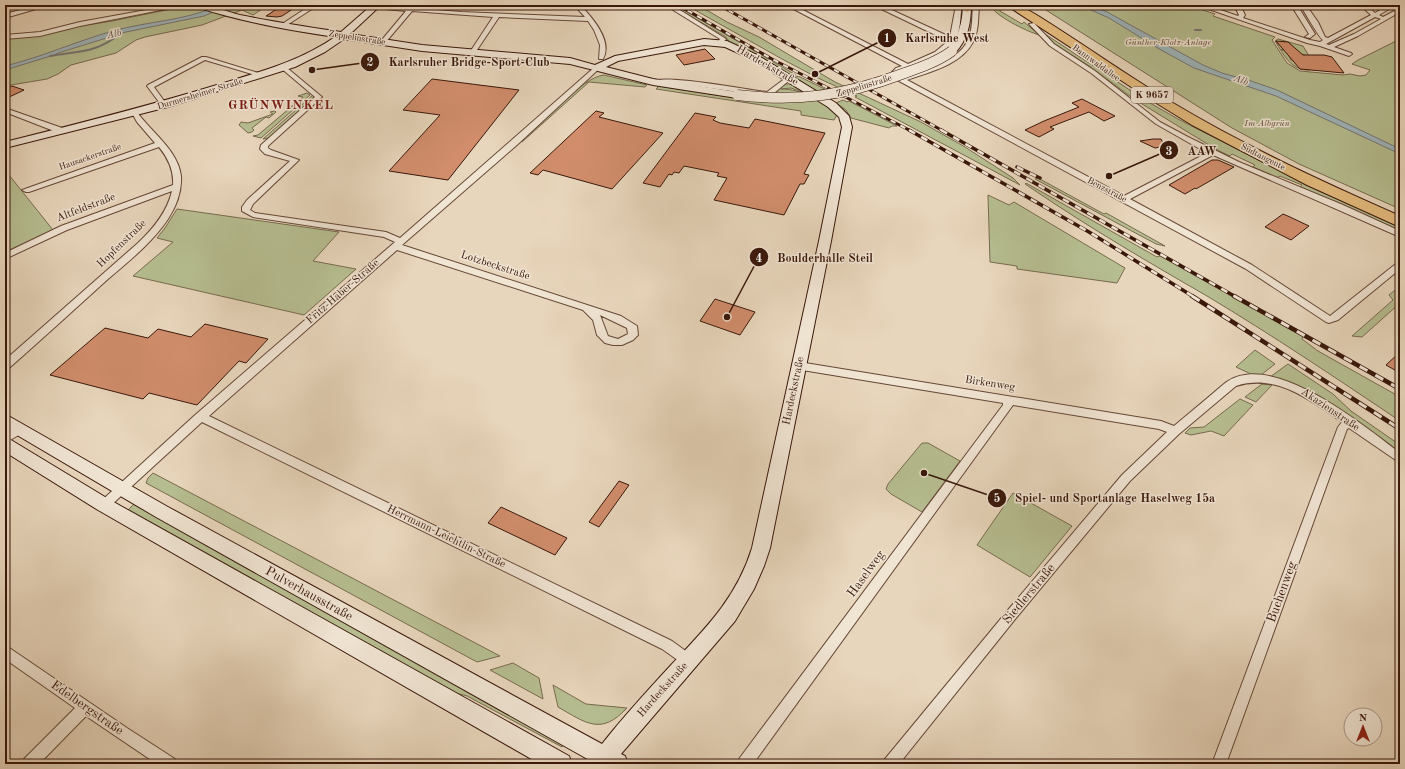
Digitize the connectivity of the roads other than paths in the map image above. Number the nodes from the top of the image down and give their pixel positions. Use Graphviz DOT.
graph roads {
  1 [pos="47,5"];
  2 [pos="171,5"];
  3 [pos="182,5"];
  4 [pos="315,5"];
  5 [pos="436,5"];
  6 [pos="577,5"];
  7 [pos="668,5"];
  8 [pos="788,5"];
  9 [pos="876,5"];
  10 [pos="1021,5"];
  11 [pos="1200,5"];
  12 [pos="1237,5"];
  13 [pos="1294,5"];
  14 [pos="1303,5"];
  15 [pos="1362,5"];
  16 [pos="1393,5"];
  17 [pos="376,6"];
  18 [pos="969,6"];
  19 [pos="1003,6"];
  20 [pos="204,7"];
  21 [pos="157,10"];
  22 [pos="410,10"];
  23 [pos="1400,10"];
  24 [pos="430,11"];
  25 [pos="5,16"];
  26 [pos="497,16"];
  27 [pos="1375,16"];
  28 [pos="1239,18"];
  29 [pos="591,19"];
  30 [pos="1385,19"];
  31 [pos="1032,24"];
  32 [pos="282,26"];
  33 [pos="342,36"];
  34 [pos="5,37"];
  35 [pos="1308,38"];
  36 [pos="952,40"];
  37 [pos="1328,40"];
  38 [pos="383,42"];
  39 [pos="720,43"];
  40 [pos="1319,44"];
  41 [pos="1330,47"];
  42 [pos="473,52"];
  43 [pos="642,54"];
  44 [pos="1349,54"];
  45 [pos="602,65"];
  46 [pos="906,66"];
  47 [pos="284,68"];
  48 [pos="920,72"];
  49 [pos="262,75"];
  50 [pos="788,78"];
  51 [pos="642,79"];
  52 [pos="901,80"];
  53 [pos="653,82"];
  54 [pos="1180,98"];
  55 [pos="164,105"];
  56 [pos="5,110"];
  57 [pos="135,113"];
  58 [pos="1222,129"];
  59 [pos="62,131"];
  60 [pos="1231,141"];
  61 [pos="160,144"];
  62 [pos="5,145"];
  63 [pos="1212,153"];
  64 [pos="177,186"];
  65 [pos="26,190"];
  66 [pos="1124,199"];
  67 [pos="1400,214"];
  68 [pos="1400,222"];
  69 [pos="1400,234"];
  70 [pos="398,243"];
  71 [pos="5,256"];
  72 [pos="1400,265"];
  73 [pos="587,309"];
  74 [pos="5,366"];
  75 [pos="799,366"];
  76 [pos="1008,400"];
  77 [pos="202,417"];
  78 [pos="5,420"];
  79 [pos="1349,422"];
  80 [pos="20,429"];
  81 [pos="1175,431"];
  82 [pos="5,439"];
  83 [pos="5,444"];
  84 [pos="1400,459"];
  85 [pos="122,489"];
  86 [pos="104,505"];
  87 [pos="5,651"];
  88 [pos="689,662"];
  89 [pos="85,707"];
  90 [pos="607,762"];
  91 [pos="29,764"];
  92 [pos="170,764"];
  93 [pos="561,764"];
  94 [pos="744,764"];
  95 [pos="890,764"];
  96 [pos="1218,764"];
  1 -- 25 [label="street"];
  2 -- 21 [label="street"];
  3 -- 21 [label="street"];
  4 -- 32 [label="street"];
  5 -- 24 [label="street"];
  6 -- 29 [label="street"];
  7 -- 39 [label="street, Hardeckstraße"];
  8 -- 46 [label="street"];
  9 -- 36 [label="street"];
  10 -- 58 [label="highway, Südtangente / K 9657"];
  11 -- 28 [label="street"];
  12 -- 28 [label="street"];
  13 -- 35 [label="street"];
  14 -- 37 [label="street"];
  15 -- 27 [label="street"];
  16 -- 27 [label="street"];
  17 -- 22 [label="street"];
  17 -- 33 [label="street, Durmersheimer Straße"];
  18 -- 36 [label="street"];
  18 -- 48 [label="street, Zeppelinstraße"];
  18 -- 53 [label="street, Zeppelinstraße, bridge"];
  19 -- 31 [label="highway"];
  19 -- 60 [label="highway, Südtangente / K 9657"];
  20 -- 32 [label="street, Zeppelinstraße"];
  21 -- 34 [label="street"];
  22 -- 24 [label="street"];
  22 -- 38 [label="street"];
  23 -- 30 [label="street"];
  24 -- 26 [label="street"];
  26 -- 29 [label="street"];
  26 -- 42 [label="street"];
  27 -- 30 [label="street"];
  27 -- 37 [label="street"];
  28 -- 35 [label="street"];
  28 -- 40 [label="street"];
  29 -- 45 [label="street"];
  30 -- 41 [label="street"];
  31 -- 60 [label="highway"];
  31 -- 63 [label="street, Bannwaldallee"];
  32 -- 33 [label="street, Zeppelinstraße"];
  33 -- 38 [label="street, Zeppelinstraße"];
  33 -- 47 [label="street, Durmersheimer Straße"];
  35 -- 40 [label="street"];
  36 -- 46 [label="street"];
  37 -- 40 [label="street"];
  38 -- 42 [label="street, Zeppelinstraße"];
  39 -- 43 [label="street, Hardeckstraße"];
  39 -- 50 [label="street, Hardeckstraße"];
  40 -- 41 [label="street"];
  41 -- 44 [label="street"];
  42 -- 45 [label="street, Zeppelinstraße"];
  43 -- 45 [label="street, Hardeckstraße"];
  43 -- 51 [label="street"];
  45 -- 51 [label="street, Zeppelinstraße"];
  45 -- 70 [label="street, Fritz-Haber-Straße"];
  46 -- 48 [label="street"];
  46 -- 52 [label="street"];
  47 -- 49 [label="street, Durmersheimer Straße"];
  47 -- 70 [label="street, Lotzbeckstraße"];
  48 -- 52 [label="street, Zeppelinstraße"];
  49 -- 55 [label="street, Durmersheimer Straße"];
  49 -- 55 [label="street"];
  50 -- 53 [label="street, Zeppelinstraße"];
  50 -- 75 [label="street, Hardeckstraße"];
  51 -- 53 [label="street, Zeppelinstraße"];
  52 -- 66 [label="street, Benzstraße"];
  54 -- 58 [label="highway"];
  55 -- 57 [label="street, Durmersheimer Straße"];
  56 -- 59 [label="street"];
  57 -- 59 [label="street, Durmersheimer Straße"];
  57 -- 61 [label="street, Hopfenstraße"];
  58 -- 67 [label="highway, Südtangente / K 9657"];
  59 -- 62 [label="street, Durmersheimer Straße"];
  60 -- 68 [label="highway, Südtangente / K 9657"];
  61 -- 64 [label="street, Hopfenstraße"];
  61 -- 65 [label="street, Hausackerstraße"];
  63 -- 66 [label="street"];
  63 -- 69 [label="street, Bannwaldallee"];
  64 -- 71 [label="street, Altfeldstraße"];
  64 -- 74 [label="street, Hopfenstraße"];
  66 -- 72 [label="street, Benzstraße"];
  70 -- 73 [label="street, Lotzbeckstraße"];
  70 -- 77 [label="street, Fritz-Haber-Straße"];
  73 -- 73 [label="street, Lotzbeckstraße"];
  75 -- 76 [label="street, Birkenweg"];
  75 -- 88 [label="street, Hardeckstraße"];
  76 -- 81 [label="street, Birkenweg"];
  76 -- 94 [label="street, Haselweg"];
  77 -- 85 [label="street, Fritz-Haber-Straße"];
  77 -- 88 [label="street, Herrmann-Leichtlin-Straße"];
  78 -- 80 [label="street, Pulverhausstraße"];
  79 -- 81 [label="street, Akazienstraße"];
  79 -- 84 [label="street, Akazienstraße"];
  79 -- 96 [label="street, Buchenweg"];
  80 -- 82 [label="street"];
  80 -- 85 [label="street, Pulverhausstraße"];
  81 -- 95 [label="street, Siedlerstraße"];
  83 -- 86 [label="street, Pulverhausstraße"];
  85 -- 86 [label="street, Fritz-Haber-Straße"];
  85 -- 90 [label="street, Pulverhausstraße"];
  86 -- 93 [label="street, Pulverhausstraße"];
  87 -- 89 [label="street, Edelbergstraße"];
  88 -- 90 [label="street, Hardeckstraße"];
  89 -- 91 [label="street"];
  89 -- 92 [label="street, Edelbergstraße"];
}
